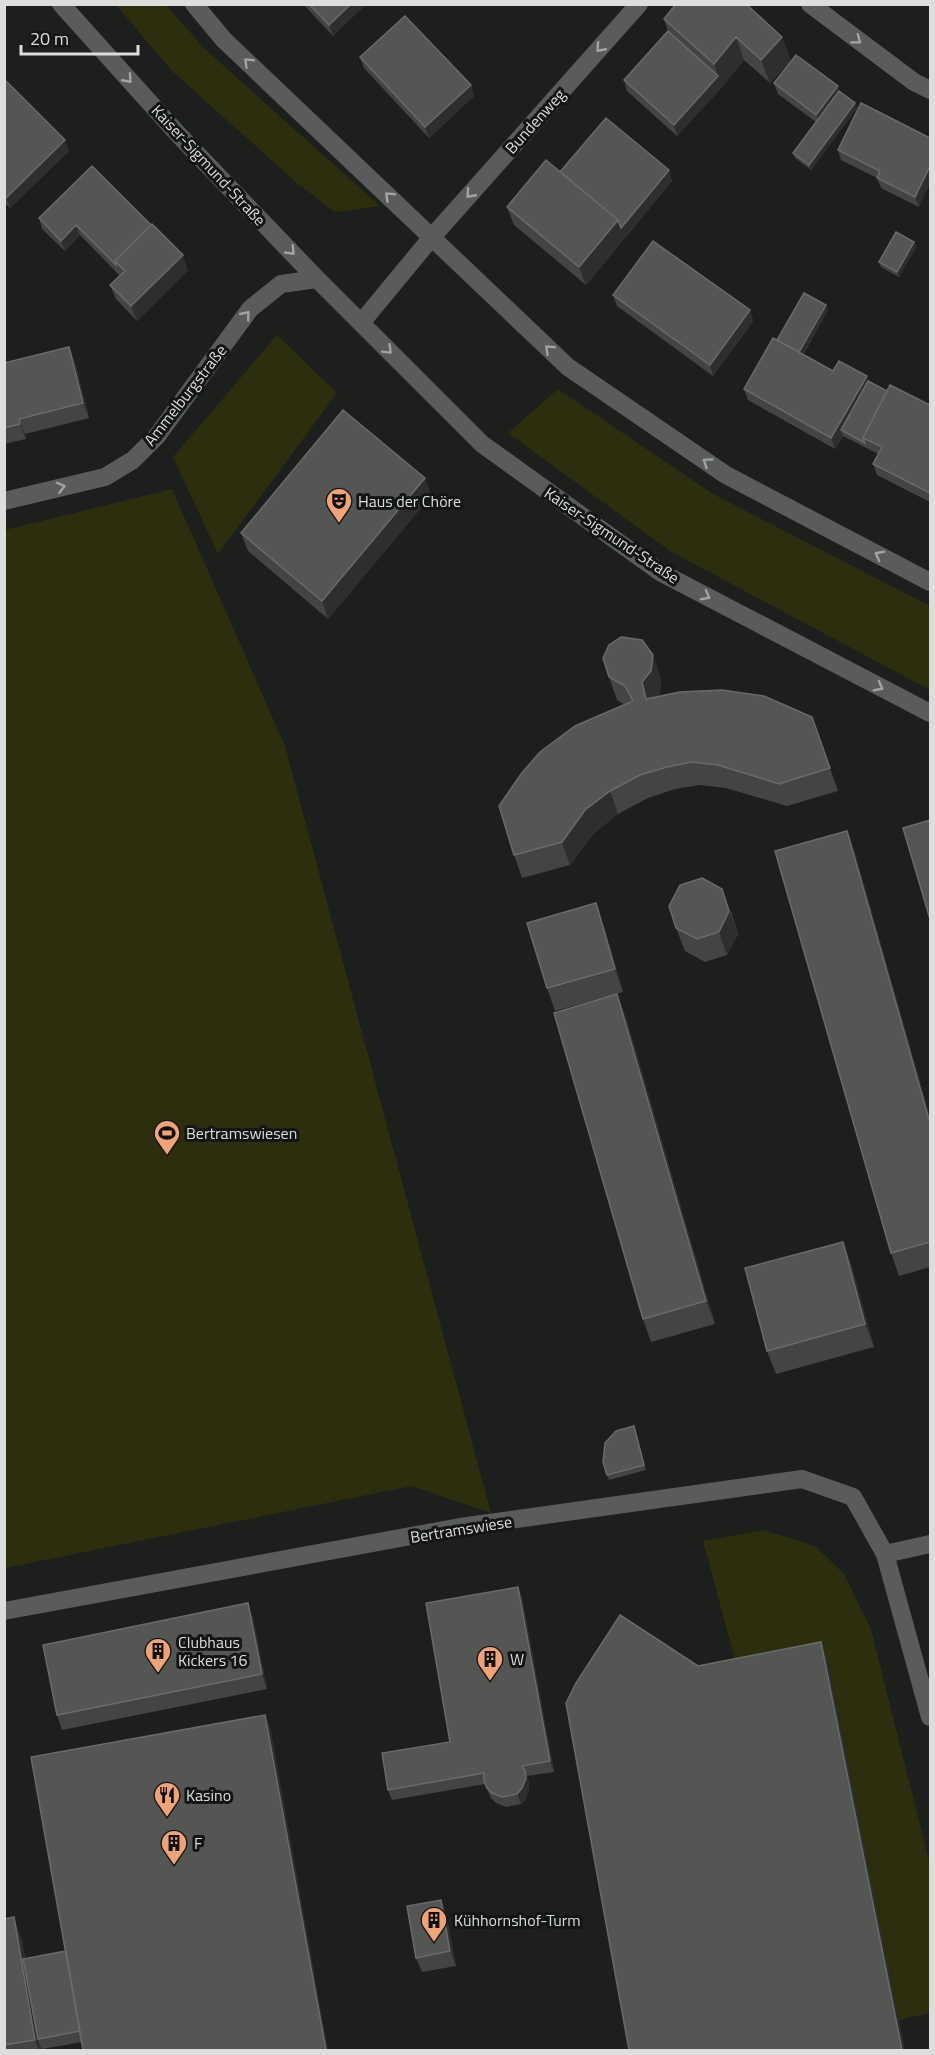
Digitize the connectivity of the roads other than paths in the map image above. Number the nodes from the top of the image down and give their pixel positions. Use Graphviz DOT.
graph roads {
  1 [pos="61,4"];
  2 [pos="194,4"];
  3 [pos="639,4"];
  4 [pos="810,4"];
  5 [pos="930,90"];
  6 [pos="432,237"];
  7 [pos="317,279"];
  8 [pos="361,323"];
  9 [pos="4,501"];
  10 [pos="930,582"];
  11 [pos="930,713"];
  12 [pos="930,1544"];
  13 [pos="885,1554"];
  14 [pos="4,1611"];
  15 [pos="930,1717"];
  1 -- 7 [label="street, Kaiser-Sigmund-Straße, one-way"];
  6 -- 2 [label="street, one-way"];
  3 -- 6 [label="street, Bundenweg, one-way"];
  4 -- 5 [label="street, one-way"];
  6 -- 8 [label="street"];
  10 -- 6 [label="street, one-way"];
  7 -- 8 [label="street, Kaiser-Sigmund-Straße"];
  9 -- 7 [label="street, Ammelburgstraße, one-way"];
  8 -- 11 [label="street, Kaiser-Sigmund-Straße, one-way"];
  12 -- 13 [label="street"];
  13 -- 14 [label="street, Bertramswiese"];
  13 -- 15 [label="street, Bertramswiese"];
}
